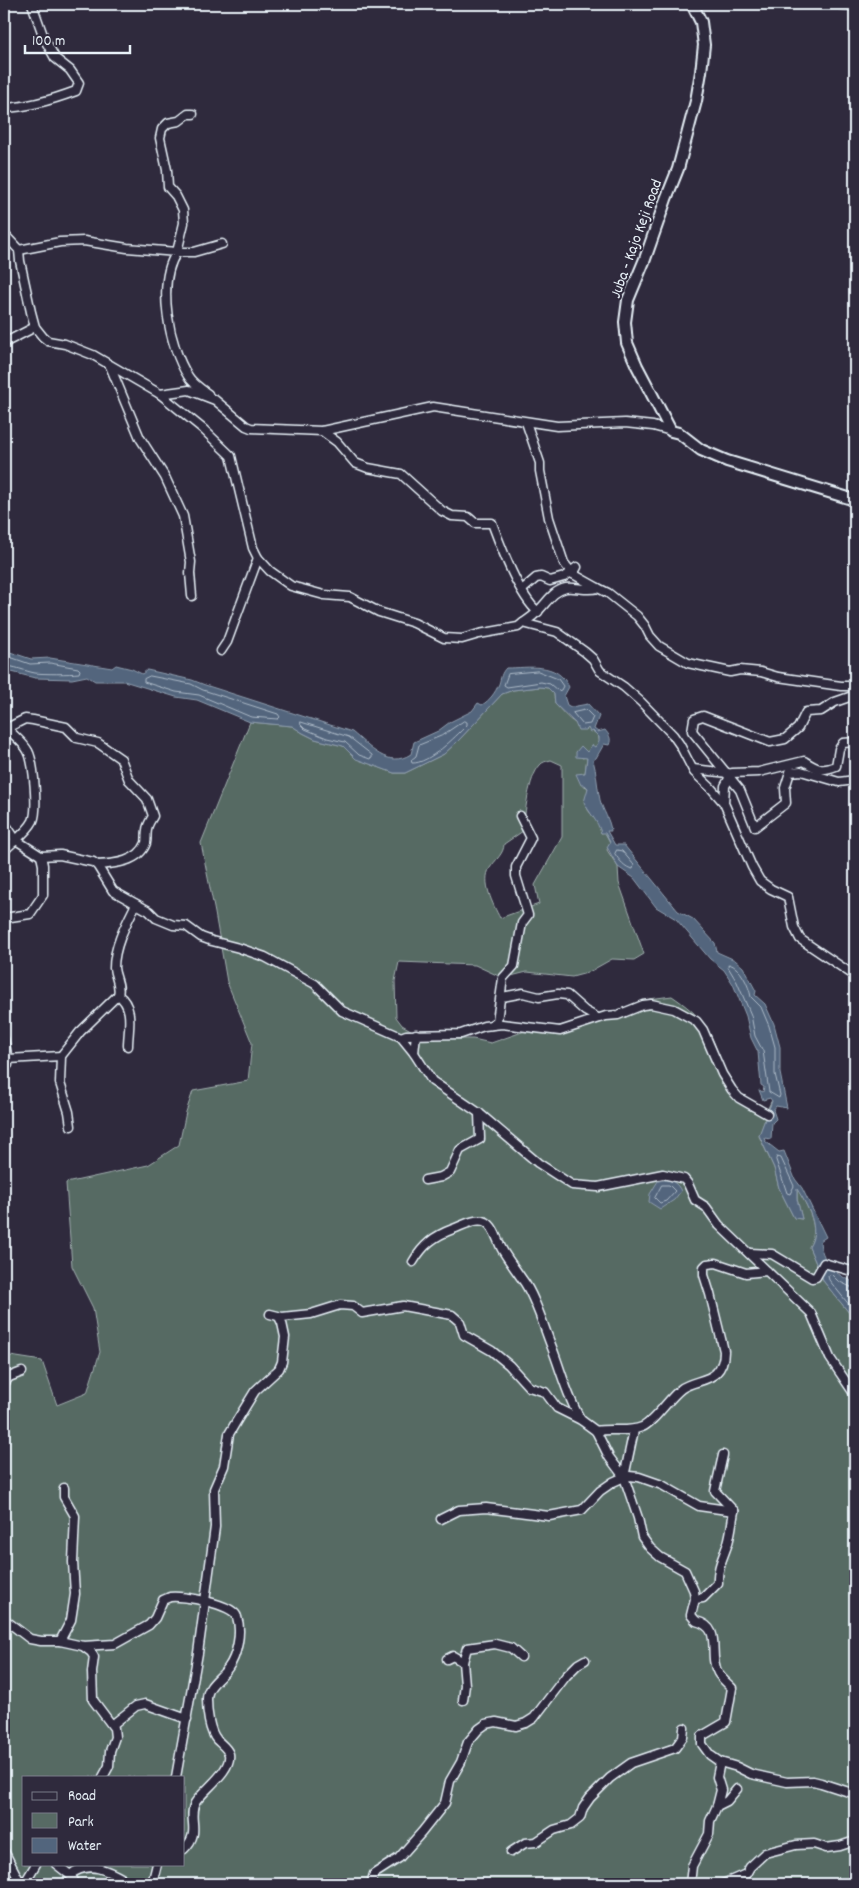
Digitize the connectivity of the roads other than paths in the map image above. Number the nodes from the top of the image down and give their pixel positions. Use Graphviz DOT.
graph roads {
  1 [pos="32,4"];
  2 [pos="692,4"];
  3 [pos="832,4"];
  4 [pos="855,6"];
  5 [pos="4,108"];
  6 [pos="193,114"];
  7 [pos="4,234"];
  8 [pos="222,244"];
  9 [pos="19,250"];
  10 [pos="177,252"];
  11 [pos="35,327"];
  12 [pos="4,343"];
  13 [pos="110,366"];
  14 [pos="160,394"];
  15 [pos="215,400"];
  16 [pos="526,422"];
  17 [pos="322,431"];
  18 [pos="671,431"];
  19 [pos="855,500"];
  20 [pos="258,558"];
  21 [pos="573,574"];
  22 [pos="598,588"];
  23 [pos="522,590"];
  24 [pos="192,596"];
  25 [pos="538,612"];
  26 [pos="524,622"];
  27 [pos="221,651"];
  28 [pos="855,686"];
  29 [pos="855,695"];
  30 [pos="5,728"];
  31 [pos="855,742"];
  32 [pos="693,769"];
  33 [pos="732,773"];
  34 [pos="855,780"];
  35 [pos="724,803"];
  36 [pos="520,816"];
  37 [pos="4,826"];
  38 [pos="16,840"];
  39 [pos="4,851"];
  40 [pos="41,856"];
  41 [pos="98,865"];
  42 [pos="136,904"];
  43 [pos="4,918"];
  44 [pos="855,976"];
  45 [pos="118,996"];
  46 [pos="502,997"];
  47 [pos="596,1017"];
  48 [pos="491,1025"];
  49 [pos="416,1034"];
  50 [pos="401,1037"];
  51 [pos="4,1039"];
  52 [pos="128,1046"];
  53 [pos="414,1053"];
  54 [pos="61,1056"];
  55 [pos="479,1113"];
  56 [pos="767,1114"];
  57 [pos="71,1126"];
  58 [pos="425,1180"];
  59 [pos="749,1252"];
  60 [pos="413,1262"];
  61 [pos="767,1271"];
  62 [pos="855,1272"];
  63 [pos="270,1314"];
  64 [pos="279,1318"];
  65 [pos="22,1372"];
  66 [pos="4,1384"];
  67 [pos="855,1396"];
  68 [pos="581,1420"];
  69 [pos="634,1430"];
  70 [pos="596,1432"];
  71 [pos="723,1455"];
  72 [pos="624,1477"];
  73 [pos="64,1488"];
  74 [pos="734,1511"];
  75 [pos="441,1519"];
  76 [pos="695,1599"];
  77 [pos="206,1601"];
  78 [pos="4,1620"];
  79 [pos="60,1641"];
  80 [pos="82,1646"];
  81 [pos="521,1657"];
  82 [pos="447,1660"];
  83 [pos="585,1660"];
  84 [pos="463,1662"];
  85 [pos="463,1700"];
  86 [pos="187,1719"];
  87 [pos="112,1725"];
  88 [pos="684,1728"];
  89 [pos="720,1762"];
  90 [pos="107,1775"];
  91 [pos="176,1776"];
  92 [pos="737,1789"];
  93 [pos="855,1794"];
  94 [pos="717,1806"];
  95 [pos="855,1841"];
  96 [pos="185,1849"];
  97 [pos="4,1851"];
  98 [pos="511,1852"];
  99 [pos="35,1866"];
  100 [pos="59,1866"];
  101 [pos="156,1866"];
  102 [pos="78,1867"];
  103 [pos="70,1875"];
  104 [pos="22,1884"];
  105 [pos="76,1884"];
  106 [pos="132,1884"];
  107 [pos="152,1884"];
  108 [pos="371,1884"];
  109 [pos="690,1884"];
  110 [pos="723,1884"];
  1 -- 5 [label="street"];
  2 -- 18 [label="main road, Juba - Kajo Keji Road"];
  3 -- 4 [label="street"];
  6 -- 10 [label="street"];
  7 -- 9 [label="street"];
  8 -- 10 [label="street"];
  9 -- 10 [label="street"];
  9 -- 11 [label="street"];
  10 -- 15 [label="street"];
  11 -- 12 [label="street"];
  11 -- 13 [label="street"];
  13 -- 14 [label="street"];
  13 -- 24 [label="street"];
  14 -- 15 [label="street"];
  14 -- 20 [label="street"];
  15 -- 17 [label="street"];
  16 -- 17 [label="street"];
  16 -- 18 [label="street"];
  16 -- 21 [label="street"];
  17 -- 23 [label="street"];
  18 -- 19 [label="main road"];
  20 -- 26 [label="street"];
  20 -- 27 [label="street"];
  21 -- 22 [label="street"];
  21 -- 23 [label="street"];
  22 -- 25 [label="street"];
  22 -- 28 [label="street"];
  23 -- 25 [label="street"];
  25 -- 26 [label="street"];
  26 -- 32 [label="street"];
  29 -- 34 [label="street"];
  30 -- 38 [label="street"];
  30 -- 41 [label="street"];
  31 -- 33 [label="street"];
  32 -- 33 [label="street"];
  32 -- 35 [label="street"];
  33 -- 35 [label="street"];
  35 -- 44 [label="street"];
  36 -- 46 [label="street"];
  37 -- 38 [label="street"];
  38 -- 39 [label="street"];
  38 -- 40 [label="street"];
  40 -- 41 [label="street"];
  40 -- 43 [label="street"];
  41 -- 42 [label="street"];
  42 -- 45 [label="street"];
  42 -- 50 [label="street"];
  45 -- 52 [label="street"];
  45 -- 54 [label="street"];
  46 -- 47 [label="street"];
  46 -- 48 [label="street"];
  48 -- 49 [label="street"];
  48 -- 56 [label="street"];
  49 -- 50 [label="street"];
  49 -- 53 [label="street"];
  50 -- 53 [label="street"];
  51 -- 54 [label="street"];
  53 -- 55 [label="street"];
  54 -- 57 [label="street"];
  55 -- 58 [label="street"];
  55 -- 59 [label="street"];
  59 -- 61 [label="street"];
  59 -- 62 [label="street"];
  60 -- 68 [label="street"];
  61 -- 67 [label="street"];
  61 -- 69 [label="street"];
  63 -- 64 [label="street"];
  64 -- 68 [label="street"];
  64 -- 77 [label="street"];
  65 -- 66 [label="street"];
  68 -- 70 [label="street"];
  69 -- 70 [label="street"];
  69 -- 72 [label="street"];
  70 -- 72 [label="street"];
  71 -- 74 [label="street"];
  72 -- 74 [label="street"];
  72 -- 75 [label="street"];
  72 -- 76 [label="street"];
  73 -- 79 [label="street"];
  74 -- 76 [label="street"];
  76 -- 89 [label="street"];
  77 -- 80 [label="street"];
  77 -- 86 [label="street"];
  77 -- 96 [label="street"];
  78 -- 79 [label="street"];
  79 -- 80 [label="street"];
  80 -- 87 [label="street"];
  81 -- 84 [label="street"];
  82 -- 84 [label="street"];
  83 -- 108 [label="street"];
  84 -- 85 [label="street"];
  86 -- 87 [label="street"];
  86 -- 91 [label="street"];
  87 -- 90 [label="street"];
  88 -- 98 [label="street"];
  89 -- 93 [label="street"];
  89 -- 94 [label="street"];
  92 -- 94 [label="street"];
  94 -- 109 [label="street"];
  95 -- 110 [label="street"];
  97 -- 104 [label="street"];
  99 -- 104 [label="street"];
  100 -- 103 [label="street"];
  101 -- 107 [label="street"];
  102 -- 103 [label="street"];
  102 -- 106 [label="street"];
  103 -- 105 [label="street"];
}
